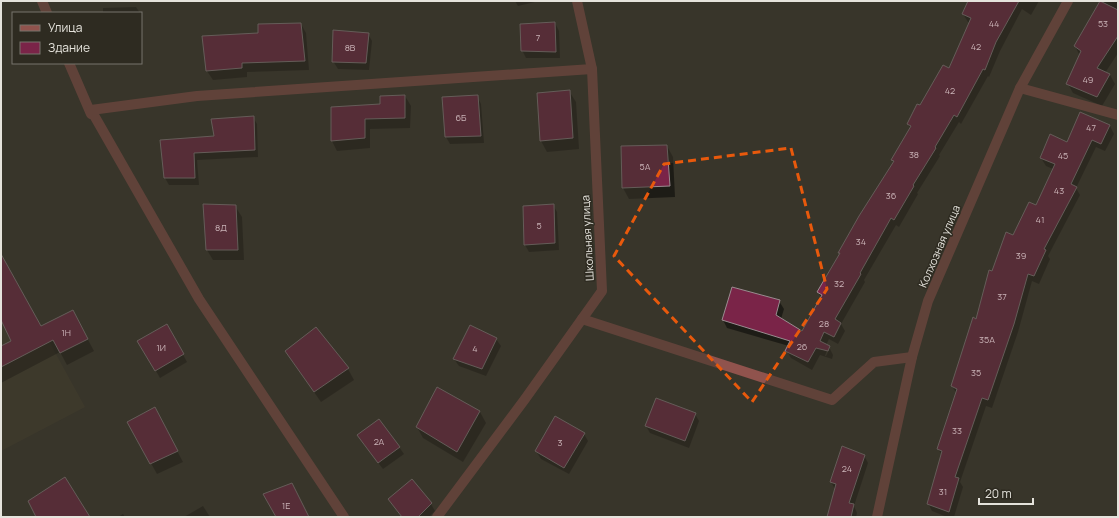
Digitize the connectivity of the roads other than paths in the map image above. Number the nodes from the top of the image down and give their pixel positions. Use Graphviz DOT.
graph roads {
  1 [pos="42,1"];
  2 [pos="577,1"];
  3 [pos="1068,1"];
  4 [pos="47,12"];
  5 [pos="69,64"];
  6 [pos="592,69"];
  7 [pos="1020,88"];
  8 [pos="91,110"];
  9 [pos="1118,115"];
  10 [pos="582,319"];
  11 [pos="912,357"];
  12 [pos="344,517"];
  13 [pos="437,517"];
  14 [pos="877,517"];
  1 -- 4 [label="street"];
  2 -- 6 [label="street, Школьная улица"];
  3 -- 7 [label="street, Колхозная улица"];
  5 -- 8 [label="street"];
  6 -- 8 [label="street"];
  6 -- 10 [label="street, Школьная улица"];
  7 -- 9 [label="street"];
  7 -- 11 [label="street, Колхозная улица"];
  8 -- 12 [label="street"];
  10 -- 11 [label="street"];
  10 -- 13 [label="street, Школьная улица"];
  11 -- 14 [label="street, Колхозная улица"];
}
